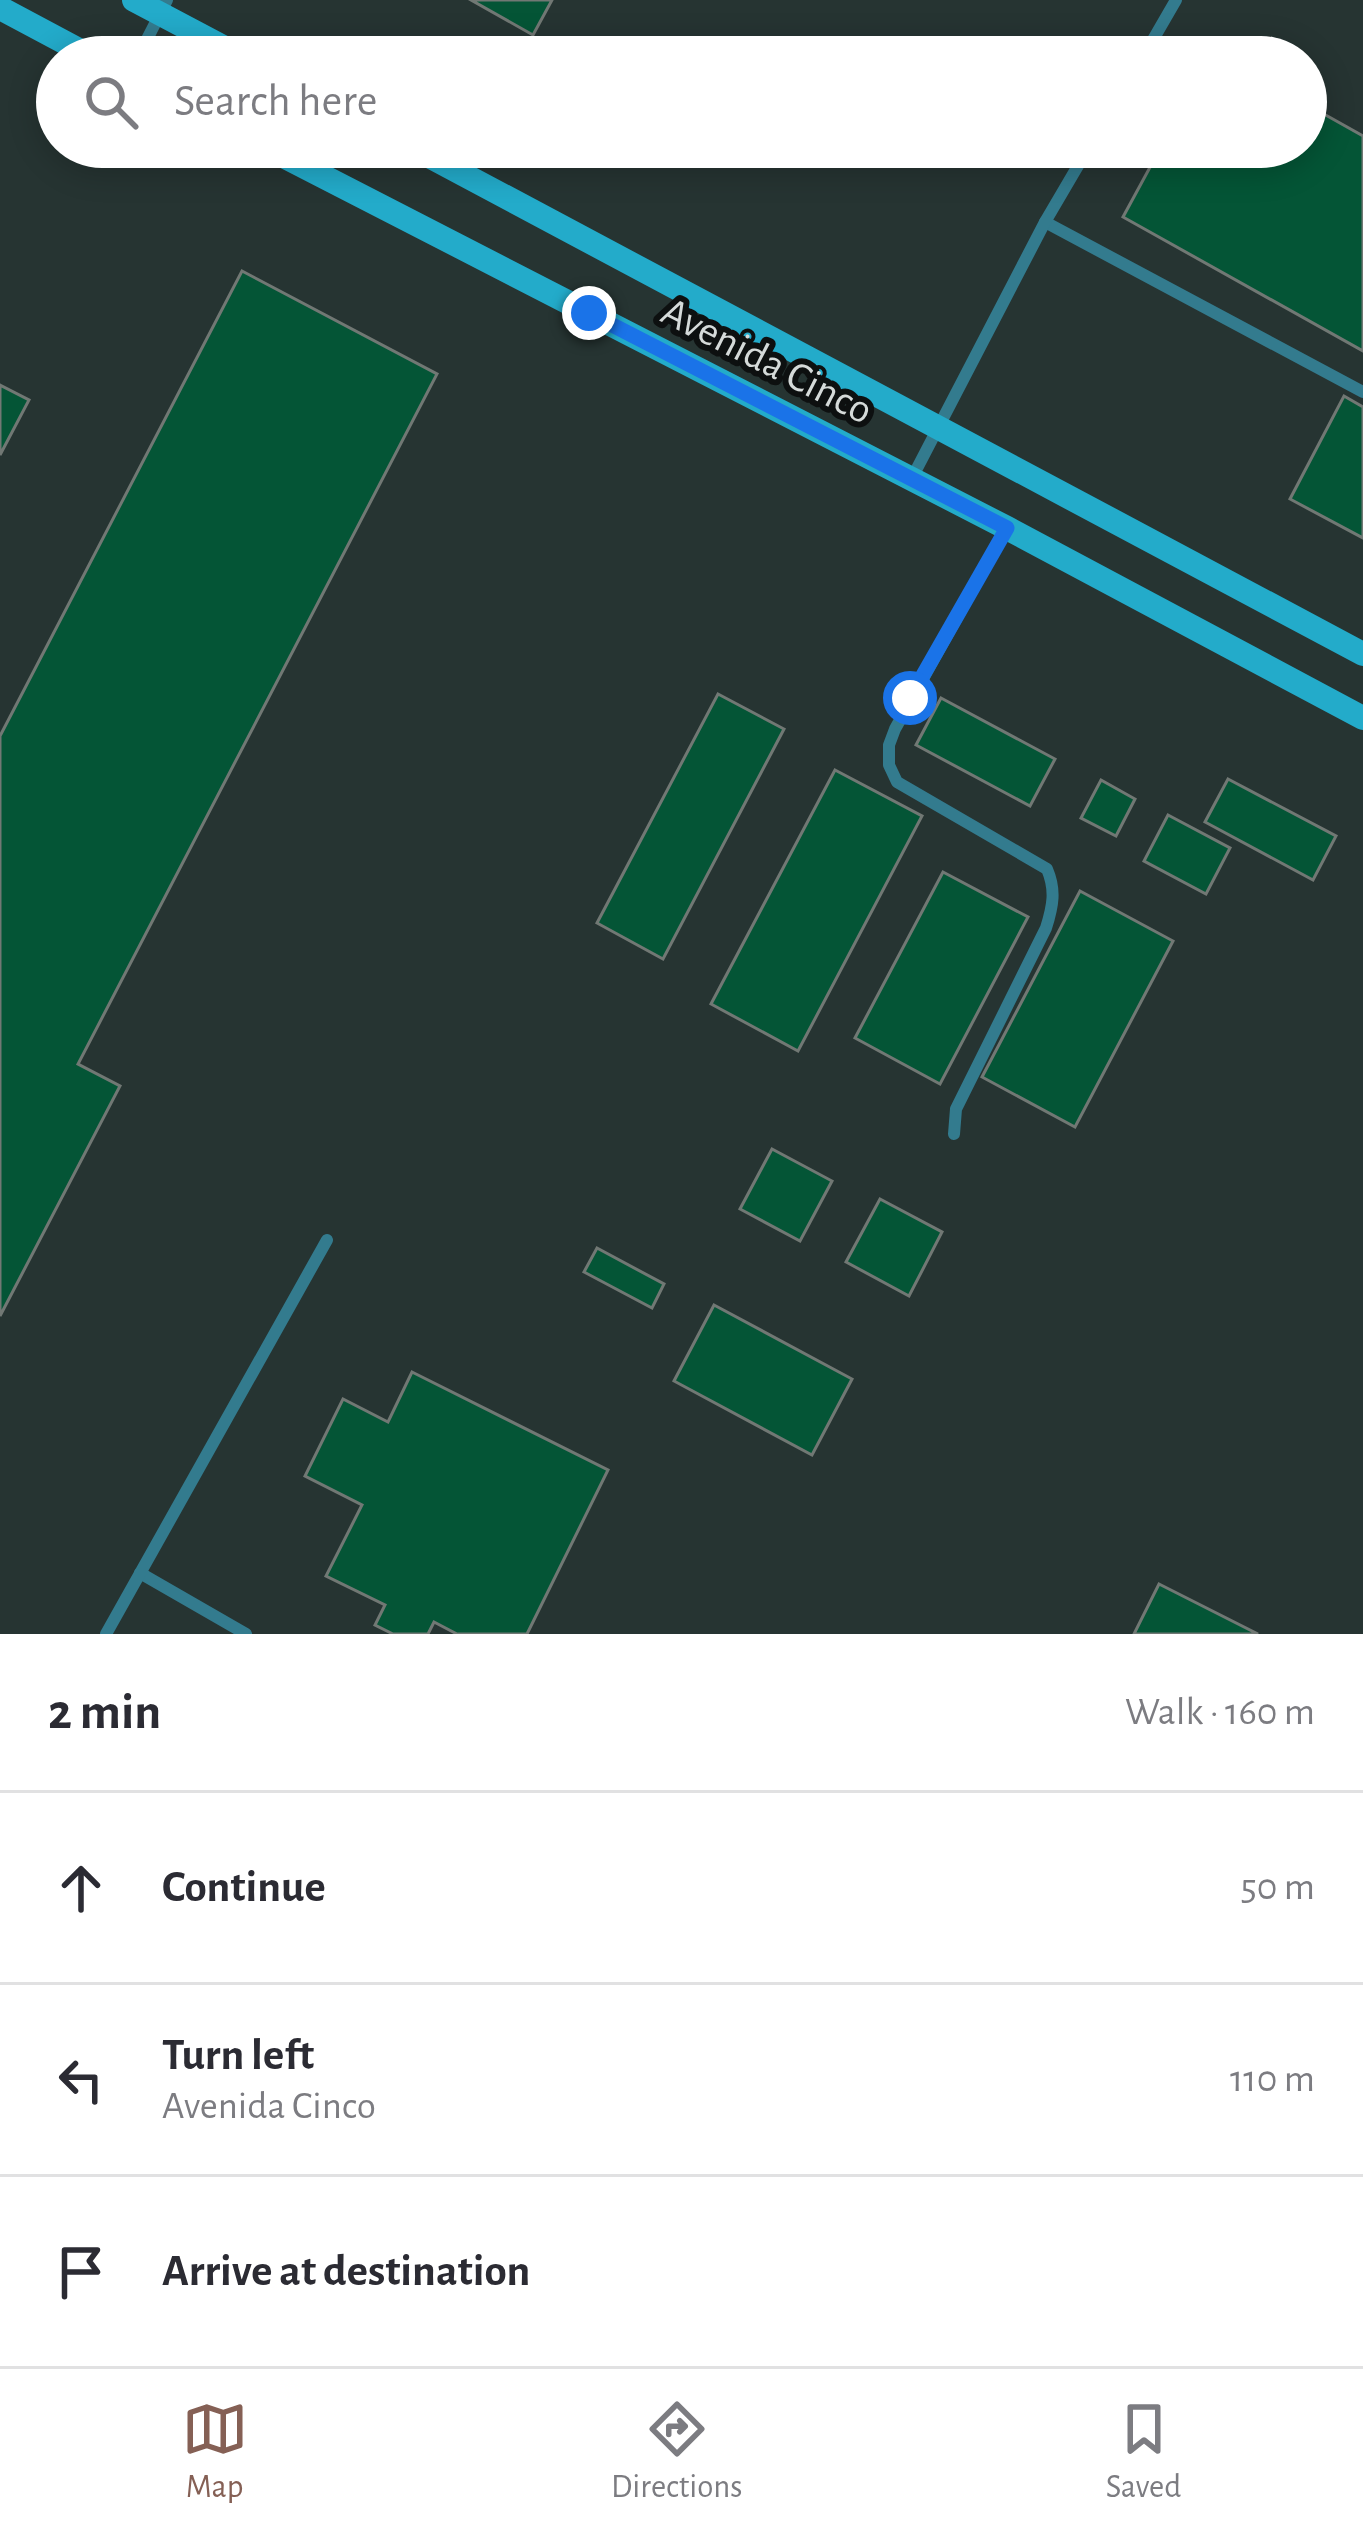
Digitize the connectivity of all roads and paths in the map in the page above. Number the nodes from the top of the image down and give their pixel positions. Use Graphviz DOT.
graph roads {
  1 [pos="134,0"];
  2 [pos="1177,0"];
  3 [pos="163,7"];
  4 [pos="0,8"];
  5 [pos="53,36"];
  6 [pos="148,36"];
  7 [pos="209,36"];
  8 [pos="1156,36"];
  9 [pos="307,168"];
  10 [pos="451,168"];
  11 [pos="1077,168"];
  12 [pos="1045,222"];
  13 [pos="1363,392"];
  14 [pos="937,428"];
  15 [pos="912,479"];
  16 [pos="1007,528"];
  17 [pos="1363,654"];
  18 [pos="1363,718"];
  19 [pos="954,1134"];
  20 [pos="327,1240"];
  21 [pos="140,1573"];
  22 [pos="106,1634"];
  23 [pos="246,1634"];
  1 -- 3 [label="street"];
  2 -- 8 [label="lane"];
  3 -- 6 [label="lane"];
  3 -- 7 [label="street"];
  4 -- 5 [label="street"];
  9 -- 15 [label="street, Avenida Cinco"];
  10 -- 14 [label="street, Avenida Cinco"];
  11 -- 12 [label="lane"];
  12 -- 13 [label="lane"];
  12 -- 14 [label="lane"];
  14 -- 15 [label="lane"];
  14 -- 17 [label="street, Avenida Cinco"];
  15 -- 16 [label="street, Avenida Cinco"];
  16 -- 18 [label="street, Avenida Cinco"];
  16 -- 19 [label="lane"];
  20 -- 21 [label="lane"];
  21 -- 22 [label="lane"];
  21 -- 23 [label="lane"];
}
